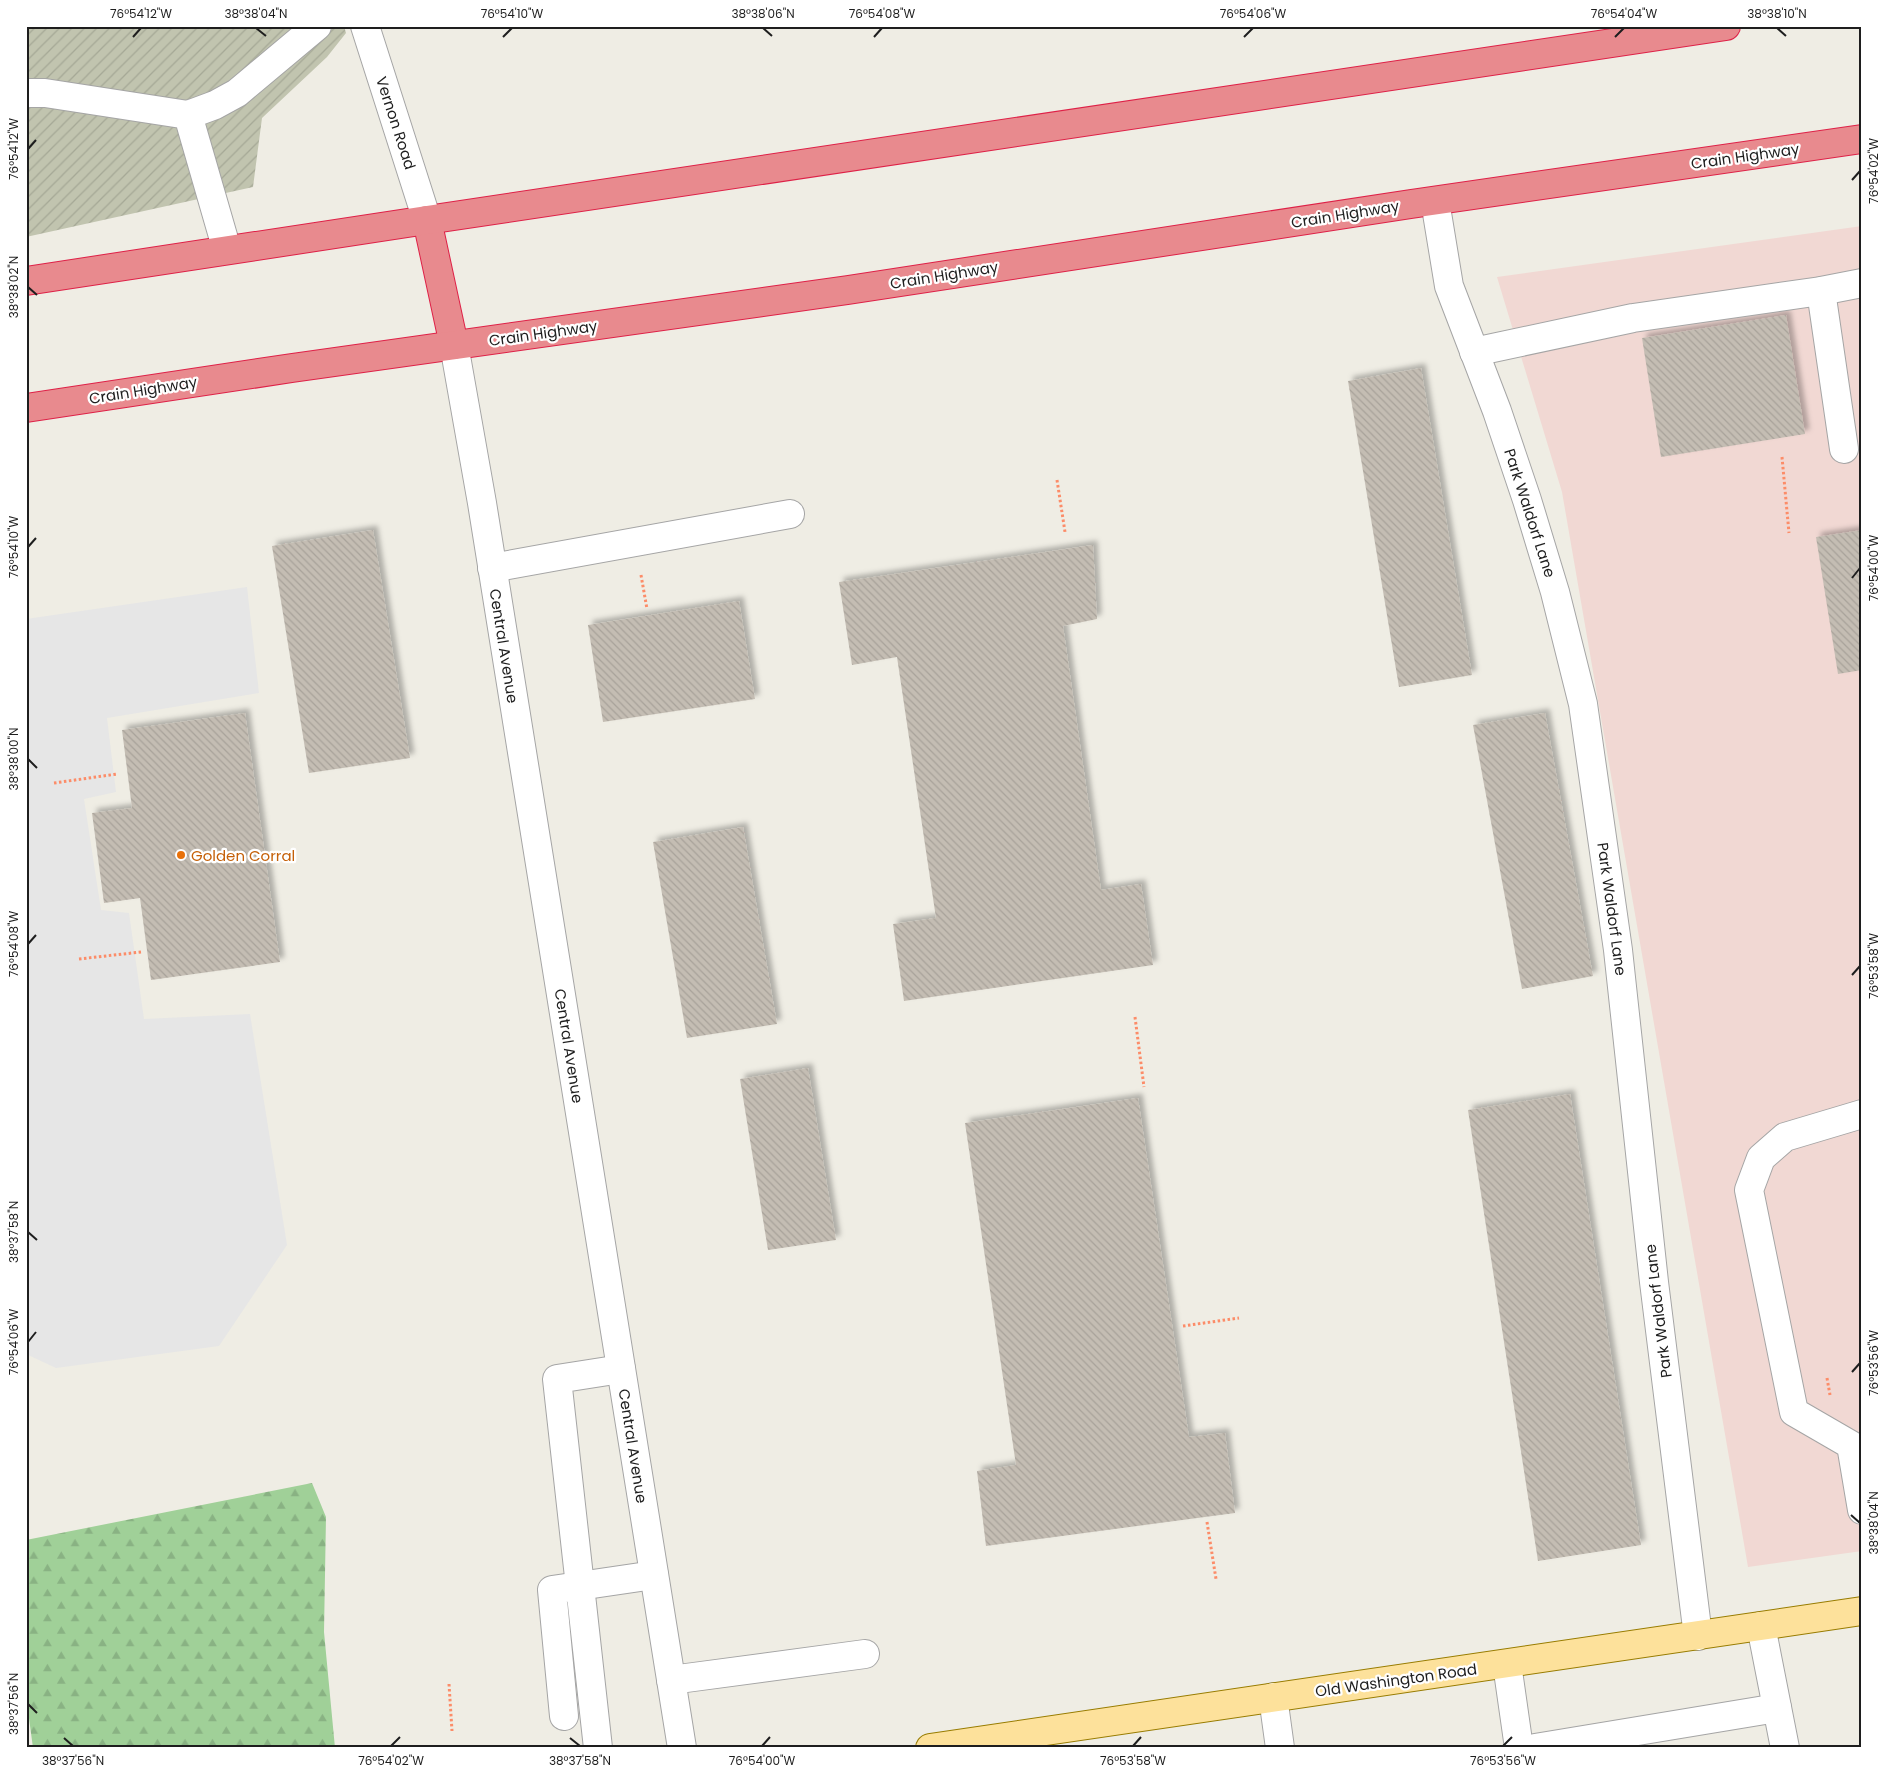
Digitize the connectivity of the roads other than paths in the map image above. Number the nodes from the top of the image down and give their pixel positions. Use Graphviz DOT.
graph roads {
  1 [pos="318,26"];
  2 [pos="365,26"];
  3 [pos="1726,26"];
  4 [pos="26,93"];
  5 [pos="188,115"];
  6 [pos="1862,138"];
  7 [pos="1435,201"];
  8 [pos="427,220"];
  9 [pos="226,250"];
  10 [pos="26,281"];
  11 [pos="1862,283"];
  12 [pos="1821,291"];
  13 [pos="454,345"];
  14 [pos="1474,352"];
  15 [pos="26,408"];
  16 [pos="1844,449"];
  17 [pos="790,514"];
  18 [pos="492,568"];
  19 [pos="1862,1114"];
  20 [pos="621,1369"];
  21 [pos="1856,1444"];
  22 [pos="1862,1510"];
  23 [pos="654,1575"];
  24 [pos="580,1586"];
  25 [pos="1862,1611"];
  26 [pos="1761,1626"];
  27 [pos="1698,1636"];
  28 [pos="865,1654"];
  29 [pos="1507,1664"];
  30 [pos="671,1680"];
  31 [pos="1273,1698"];
  32 [pos="1777,1708"];
  33 [pos="564,1716"];
  34 [pos="598,1748"];
  35 [pos="682,1748"];
  36 [pos="930,1748"];
  37 [pos="1280,1748"];
  38 [pos="1519,1748"];
  39 [pos="1535,1748"];
  40 [pos="1785,1748"];
  1 -- 5 [label="street"];
  2 -- 8 [label="street, Vernon Road"];
  3 -- 8 [label="highway"];
  4 -- 5 [label="street"];
  5 -- 9 [label="street"];
  6 -- 7 [label="highway, Crain Highway"];
  7 -- 13 [label="highway, Crain Highway"];
  7 -- 14 [label="street, Park Waldorf Lane"];
  8 -- 9 [label="highway"];
  8 -- 13 [label="highway"];
  9 -- 10 [label="highway"];
  11 -- 12 [label="street"];
  12 -- 14 [label="street"];
  12 -- 16 [label="street"];
  13 -- 15 [label="highway, Crain Highway"];
  13 -- 18 [label="street, Central Avenue"];
  14 -- 27 [label="street, Park Waldorf Lane"];
  17 -- 18 [label="street"];
  18 -- 20 [label="street, Central Avenue"];
  19 -- 21 [label="street"];
  20 -- 23 [label="street, Central Avenue"];
  20 -- 24 [label="street"];
  21 -- 22 [label="street"];
  23 -- 24 [label="street"];
  23 -- 30 [label="street, Central Avenue"];
  24 -- 33 [label="street"];
  24 -- 34 [label="street"];
  25 -- 26 [label="main road, Old Washington Road"];
  26 -- 27 [label="main road, Old Washington Road"];
  26 -- 32 [label="street"];
  27 -- 29 [label="main road, Old Washington Road"];
  28 -- 30 [label="street"];
  29 -- 31 [label="main road, Old Washington Road"];
  29 -- 38 [label="street"];
  30 -- 35 [label="street, Central Avenue"];
  31 -- 36 [label="main road, Old Washington Road"];
  31 -- 37 [label="street"];
  32 -- 39 [label="street"];
  32 -- 40 [label="street"];
}
